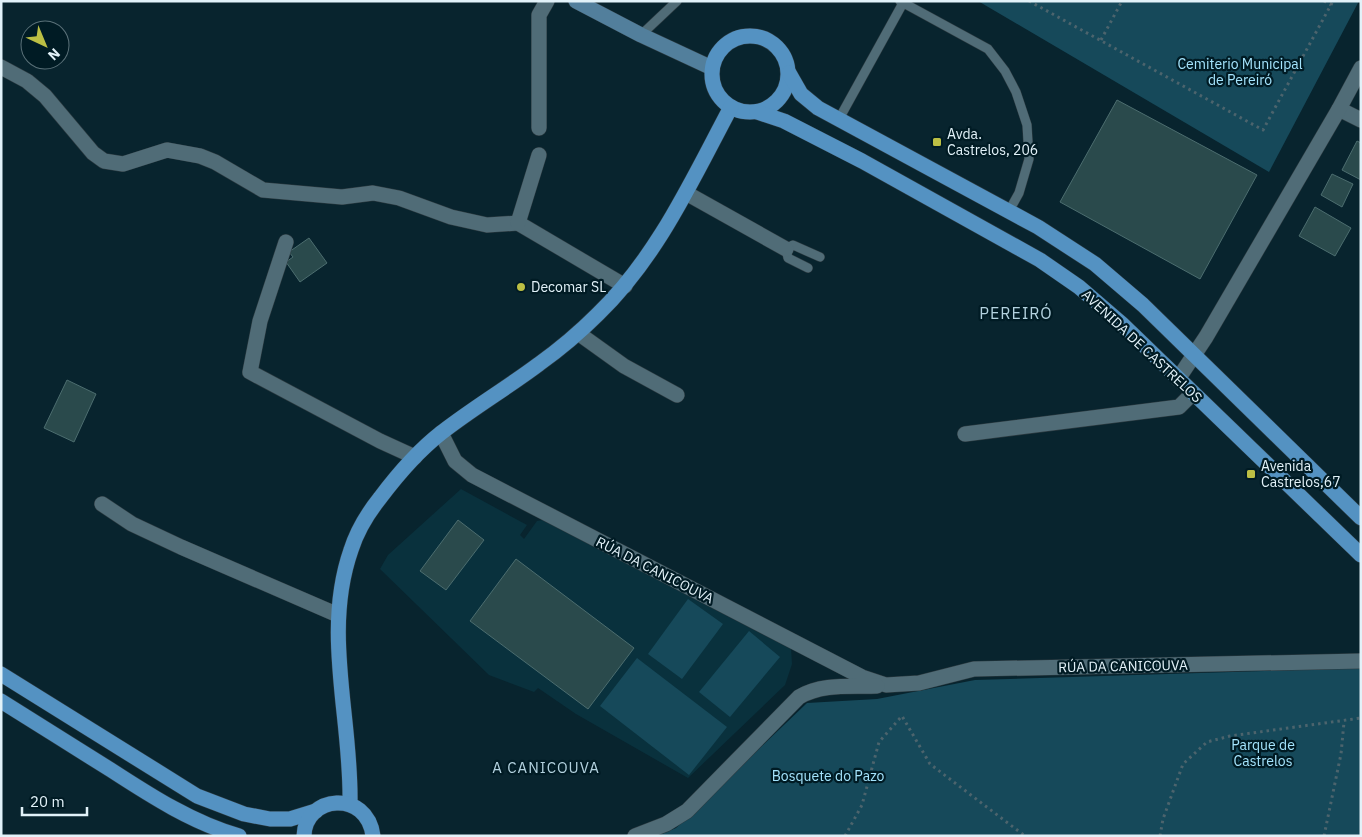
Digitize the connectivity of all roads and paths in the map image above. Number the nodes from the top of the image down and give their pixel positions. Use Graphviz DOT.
graph roads {
  1 [pos="547,1"];
  2 [pos="576,1"];
  3 [pos="678,1"];
  4 [pos="1029,1"];
  5 [pos="1122,1"];
  6 [pos="1324,1"];
  7 [pos="901,2"];
  8 [pos="1332,3"];
  9 [pos="641,35"];
  10 [pos="1100,40"];
  11 [pos="1,67"];
  12 [pos="712,68"];
  13 [pos="1361,68"];
  14 [pos="789,74"];
  15 [pos="731,107"];
  16 [pos="1339,108"];
  17 [pos="757,112"];
  18 [pos="839,119"];
  19 [pos="1361,120"];
  20 [pos="539,128"];
  21 [pos="539,156"];
  22 [pos="686,193"];
  23 [pos="1009,212"];
  24 [pos="518,223"];
  25 [pos="286,242"];
  26 [pos="786,249"];
  27 [pos="820,257"];
  28 [pos="808,268"];
  29 [pos="625,286"];
  30 [pos="578,333"];
  31 [pos="1194,355"];
  32 [pos="1178,379"];
  33 [pos="1193,393"];
  34 [pos="677,395"];
  35 [pos="441,433"];
  36 [pos="965,434"];
  37 [pos="415,457"];
  38 [pos="102,504"];
  39 [pos="1361,518"];
  40 [pos="1361,555"];
  41 [pos="338,615"];
  42 [pos="1361,661"];
  43 [pos="1,674"];
  44 [pos="886,685"];
  45 [pos="1,701"];
  46 [pos="1361,718"];
  47 [pos="1344,722"];
  48 [pos="350,804"];
  49 [pos="316,811"];
  50 [pos="239,836"];
  51 [pos="304,836"];
  52 [pos="373,836"];
  53 [pos="635,836"];
  54 [pos="845,836"];
  55 [pos="1025,836"];
  56 [pos="1160,836"];
  57 [pos="1324,836"];
  1 -- 20 [label="street"];
  2 -- 9 [label="main road"];
  3 -- 9 [label="lane"];
  4 -- 10 [label="path"];
  5 -- 10 [label="path"];
  6 -- 8 [label="path"];
  7 -- 18 [label="lane"];
  7 -- 23 [label="lane"];
  8 -- 10 [label="path"];
  9 -- 12 [label="main road"];
  11 -- 24 [label="street"];
  12 -- 14 [label="main road"];
  12 -- 15 [label="main road"];
  13 -- 16 [label="street"];
  14 -- 17 [label="main road"];
  14 -- 18 [label="main road, AVENIDA DE CASTRELOS"];
  15 -- 17 [label="main road"];
  15 -- 22 [label="main road"];
  16 -- 19 [label="street"];
  16 -- 31 [label="street"];
  17 -- 32 [label="main road, AVENIDA DE CASTRELOS"];
  18 -- 23 [label="main road, AVENIDA DE CASTRELOS"];
  21 -- 24 [label="street"];
  22 -- 26 [label="street"];
  22 -- 29 [label="main road"];
  23 -- 31 [label="main road, AVENIDA DE CASTRELOS"];
  24 -- 29 [label="street"];
  25 -- 37 [label="street"];
  26 -- 27 [label="lane"];
  26 -- 28 [label="lane"];
  29 -- 30 [label="main road"];
  30 -- 34 [label="street"];
  30 -- 35 [label="main road"];
  31 -- 32 [label="street"];
  31 -- 39 [label="main road, AVENIDA DE CASTRELOS"];
  32 -- 33 [label="main road, AVENIDA DE CASTRELOS"];
  33 -- 36 [label="street"];
  33 -- 40 [label="main road, AVENIDA DE CASTRELOS"];
  35 -- 37 [label="main road"];
  35 -- 44 [label="street, RÚA DA CANICOUVA"];
  37 -- 41 [label="main road"];
  38 -- 41 [label="street"];
  41 -- 48 [label="main road"];
  42 -- 44 [label="street, RÚA DA CANICOUVA"];
  43 -- 49 [label="main road"];
  44 -- 53 [label="street, RÚA DA CANICOUVA"];
  45 -- 50 [label="main road"];
  46 -- 47 [label="path"];
  47 -- 56 [label="path"];
  47 -- 57 [label="path"];
  48 -- 49 [label="main road"];
  48 -- 52 [label="main road"];
  49 -- 51 [label="main road"];
  54 -- 55 [label="path"];
}
